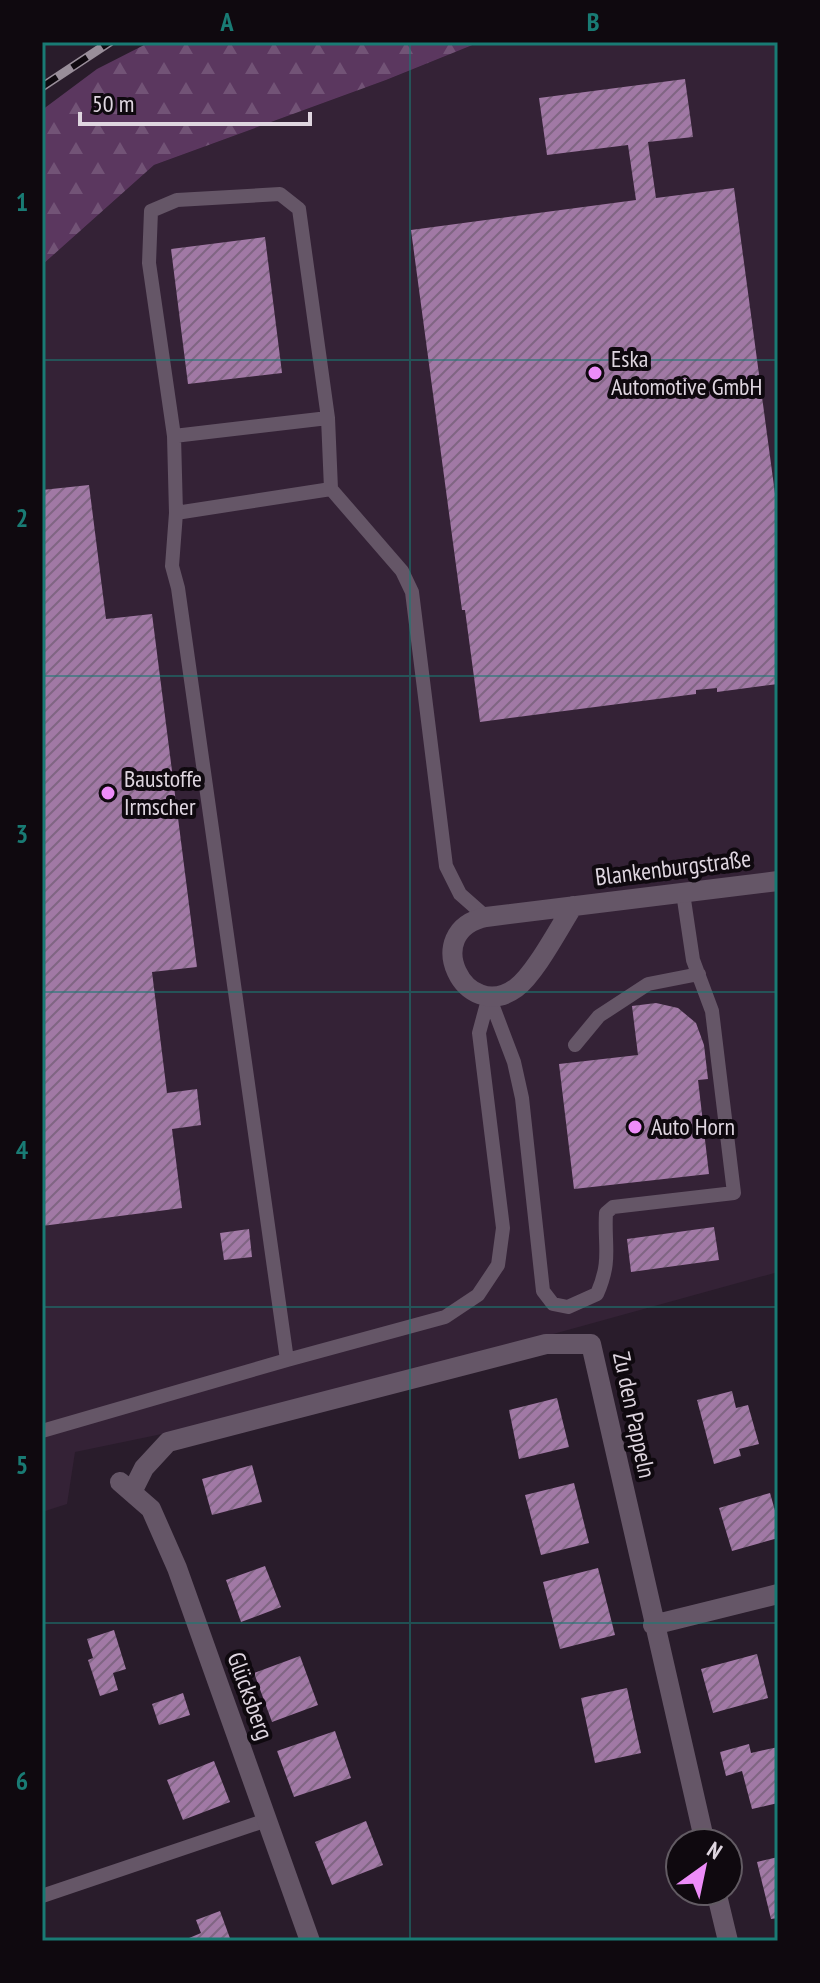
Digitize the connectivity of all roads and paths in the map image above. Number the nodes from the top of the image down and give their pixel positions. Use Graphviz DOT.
graph roads {
  1 [pos="328,418"];
  2 [pos="174,436"];
  3 [pos="331,489"];
  4 [pos="176,513"];
  5 [pos="778,881"];
  6 [pos="683,893"];
  7 [pos="573,906"];
  8 [pos="486,917"];
  9 [pos="699,974"];
  10 [pos="489,996"];
  11 [pos="575,1045"];
  12 [pos="287,1360"];
  13 [pos="42,1431"];
  14 [pos="126,1487"];
  15 [pos="778,1594"];
  16 [pos="653,1625"];
  17 [pos="267,1820"];
  18 [pos="701,1827"];
  19 [pos="42,1896"];
  20 [pos="720,1907"];
  21 [pos="310,1941"];
  22 [pos="728,1941"];
  1 -- 2 [label="lane"];
  1 -- 2 [label="lane"];
  1 -- 3 [label="lane"];
  2 -- 4 [label="lane"];
  3 -- 4 [label="lane"];
  3 -- 8 [label="lane"];
  4 -- 12 [label="lane"];
  5 -- 6 [label="street, Blankenburgstraße"];
  6 -- 7 [label="street, Blankenburgstraße"];
  6 -- 9 [label="lane"];
  7 -- 8 [label="street, Blankenburgstraße"];
  7 -- 10 [label="street, Blankenburgstraße"];
  8 -- 10 [label="street"];
  9 -- 10 [label="lane"];
  9 -- 11 [label="lane"];
  10 -- 12 [label="lane"];
  12 -- 13 [label="lane"];
  14 -- 16 [label="street, Zu den Pappeln"];
  14 -- 17 [label="street, Glücksberg"];
  15 -- 16 [label="street"];
  16 -- 18 [label="street, Zu den Pappeln"];
  17 -- 19 [label="lane"];
  17 -- 21 [label="street, Glücksberg"];
  20 -- 22 [label="street"];
}
